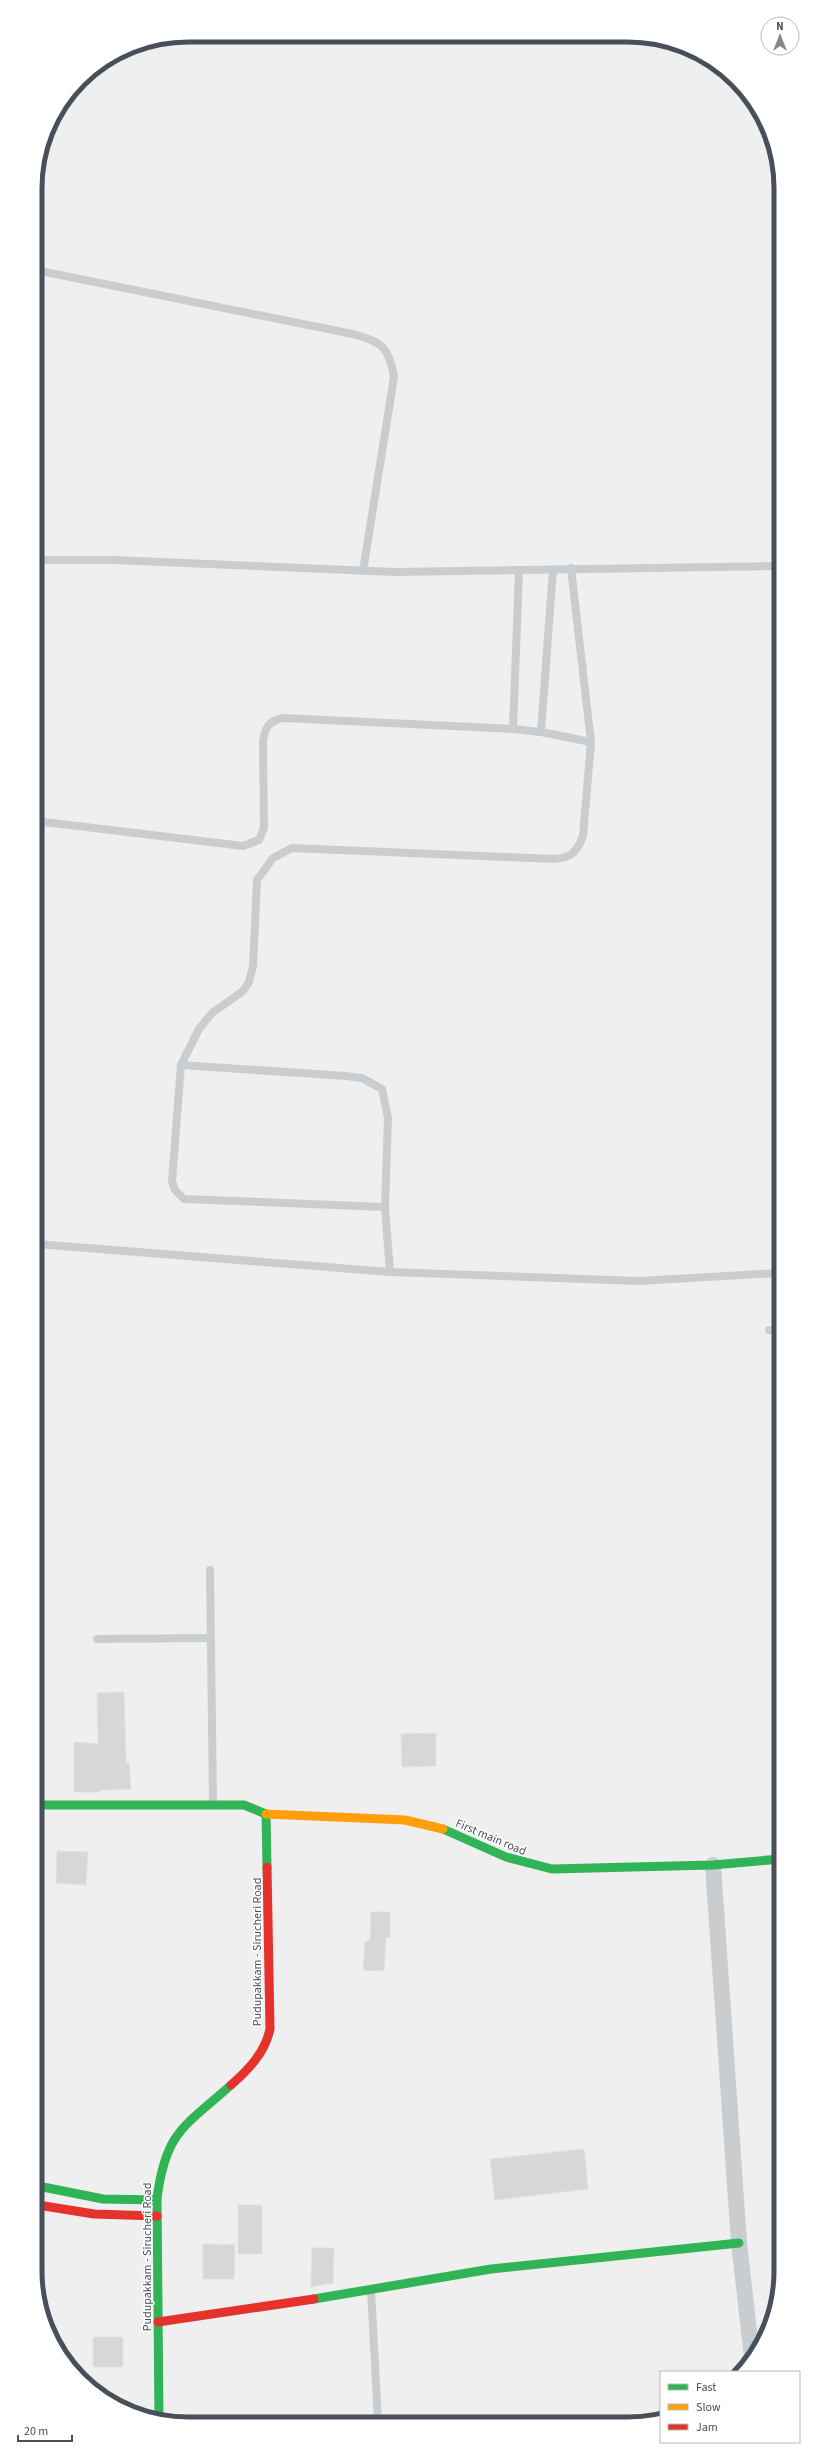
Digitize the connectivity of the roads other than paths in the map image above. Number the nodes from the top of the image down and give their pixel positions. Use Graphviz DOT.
graph roads {
  1 [pos="42,271"];
  2 [pos="42,560"];
  3 [pos="774,566"];
  4 [pos="571,568"];
  5 [pos="553,569"];
  6 [pos="519,570"];
  7 [pos="363,571"];
  8 [pos="513,729"];
  9 [pos="541,732"];
  10 [pos="591,742"];
  11 [pos="42,822"];
  12 [pos="182,1065"];
  13 [pos="385,1207"];
  14 [pos="42,1244"];
  15 [pos="390,1272"];
  16 [pos="774,1273"];
  17 [pos="769,1330"];
  18 [pos="774,1330"];
  19 [pos="210,1570"];
  20 [pos="209,1638"];
  21 [pos="97,1640"];
  22 [pos="42,1805"];
  23 [pos="212,1805"];
  24 [pos="266,1814"];
  25 [pos="774,1860"];
  26 [pos="713,1865"];
  27 [pos="42,2187"];
  28 [pos="157,2200"];
  29 [pos="42,2205"];
  30 [pos="157,2216"];
  31 [pos="739,2243"];
  32 [pos="370,2289"];
  33 [pos="158,2322"];
  34 [pos="751,2349"];
  35 [pos="158,2414"];
  36 [pos="378,2417"];
  1 -- 7 [label="lane"];
  2 -- 7 [label="lane"];
  3 -- 4 [label="lane"];
  4 -- 5 [label="lane"];
  4 -- 10 [label="lane"];
  5 -- 6 [label="lane"];
  5 -- 9 [label="lane"];
  6 -- 7 [label="lane"];
  6 -- 8 [label="lane"];
  8 -- 9 [label="lane"];
  8 -- 11 [label="lane"];
  9 -- 10 [label="lane"];
  10 -- 12 [label="lane"];
  12 -- 13 [label="lane"];
  12 -- 13 [label="lane"];
  13 -- 15 [label="lane"];
  14 -- 15 [label="lane"];
  15 -- 16 [label="lane"];
  17 -- 18 [label="lane"];
  19 -- 20 [label="lane"];
  20 -- 21 [label="lane"];
  20 -- 23 [label="lane"];
  22 -- 23 [label="street"];
  23 -- 24 [label="street"];
  24 -- 26 [label="street, First main road"];
  24 -- 28 [label="street, Pudupakkam - Sirucheri Road"];
  25 -- 26 [label="street, First main road"];
  26 -- 31 [label="street"];
  27 -- 28 [label="street"];
  28 -- 30 [label="street, Pudupakkam - Sirucheri Road"];
  29 -- 30 [label="street"];
  30 -- 33 [label="street, Pudupakkam - Sirucheri Road"];
  31 -- 32 [label="street"];
  31 -- 34 [label="street"];
  32 -- 33 [label="street"];
  32 -- 36 [label="lane"];
  33 -- 35 [label="street, Pudupakkam - Sirucheri Road"];
}
